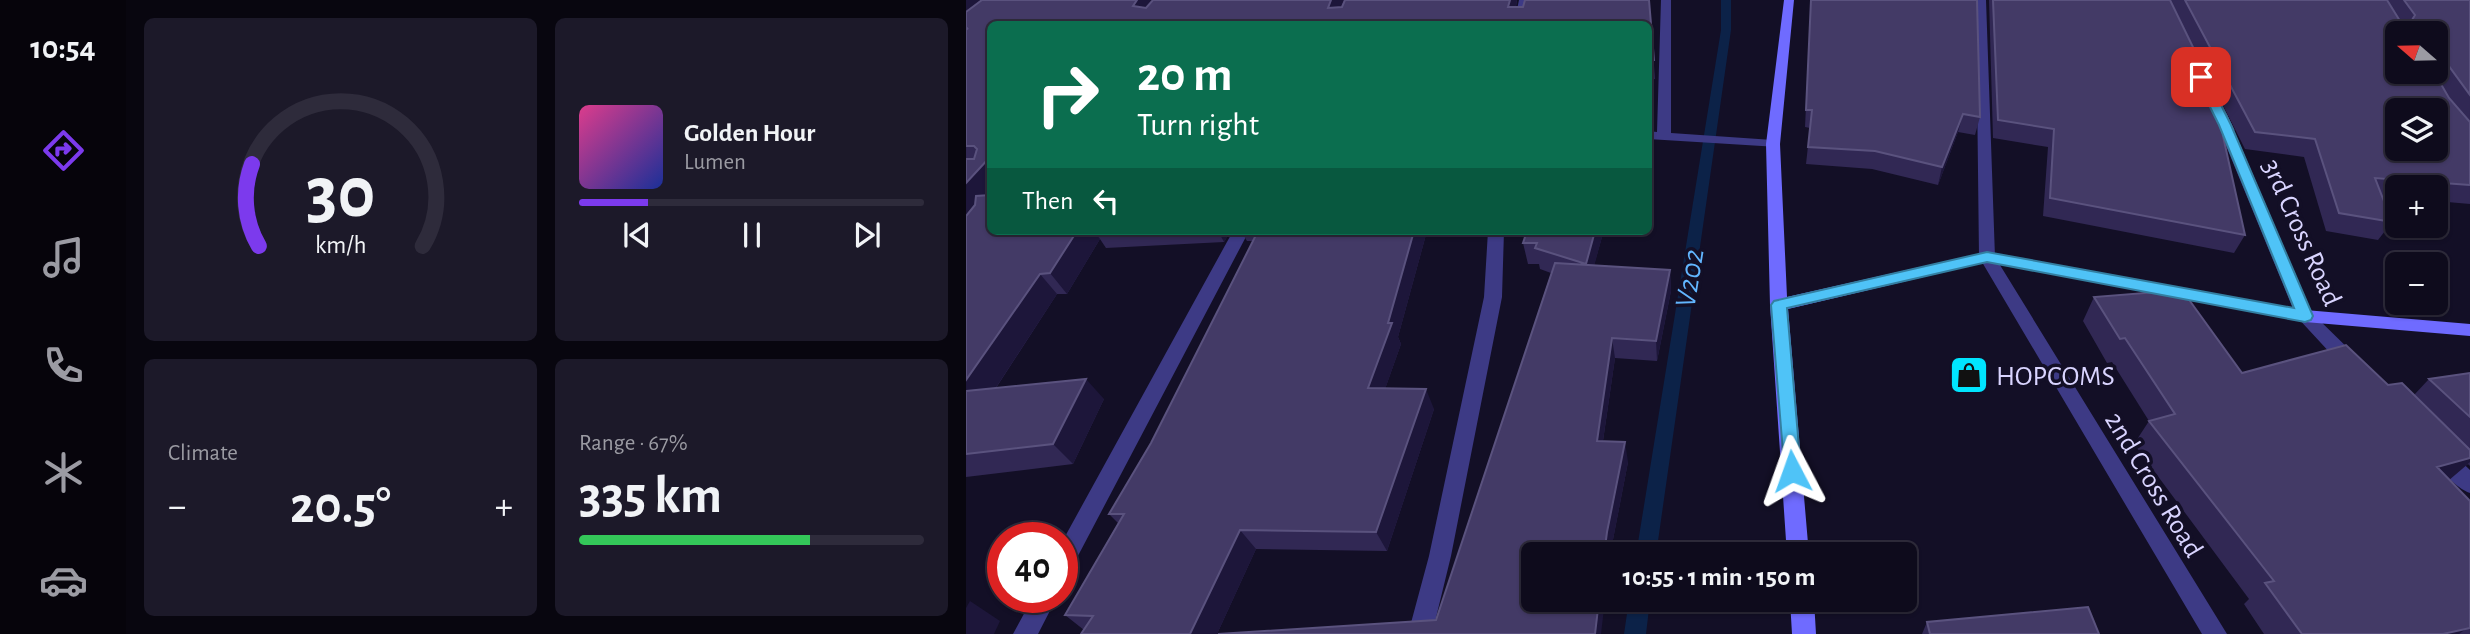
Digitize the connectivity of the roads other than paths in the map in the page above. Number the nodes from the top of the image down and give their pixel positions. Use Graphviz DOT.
graph roads {
  1 [pos="1524,0"];
  2 [pos="1666,0"];
  3 [pos="1789,0"];
  4 [pos="1981,0"];
  5 [pos="1520,21"];
  6 [pos="2213,101"];
  7 [pos="1652,135"];
  8 [pos="1664,135"];
  9 [pos="1773,144"];
  10 [pos="1239,235"];
  11 [pos="1496,235"];
  12 [pos="1987,257"];
  13 [pos="1779,305"];
  14 [pos="2305,316"];
  15 [pos="2470,330"];
  16 [pos="2363,376"];
  17 [pos="2431,445"];
  18 [pos="2470,484"];
  19 [pos="1078,534"];
  20 [pos="1797,542"];
  21 [pos="1803,612"];
  22 [pos="1036,613"];
  23 [pos="1025,634"];
  24 [pos="1420,634"];
  25 [pos="1804,634"];
  26 [pos="2215,634"];
  1 -- 5 [label="street"];
  2 -- 8 [label="street"];
  3 -- 9 [label="street"];
  4 -- 12 [label="street, 2nd Cross Road"];
  6 -- 14 [label="street, 3rd Cross Road"];
  7 -- 8 [label="street"];
  8 -- 9 [label="street"];
  9 -- 13 [label="street"];
  10 -- 19 [label="street"];
  11 -- 24 [label="street"];
  12 -- 13 [label="street"];
  12 -- 14 [label="street"];
  12 -- 26 [label="street, 2nd Cross Road"];
  13 -- 20 [label="street"];
  14 -- 15 [label="street"];
  14 -- 16 [label="street, 3rd Cross Road"];
  17 -- 18 [label="street"];
  21 -- 25 [label="street"];
  22 -- 23 [label="street"];
}
